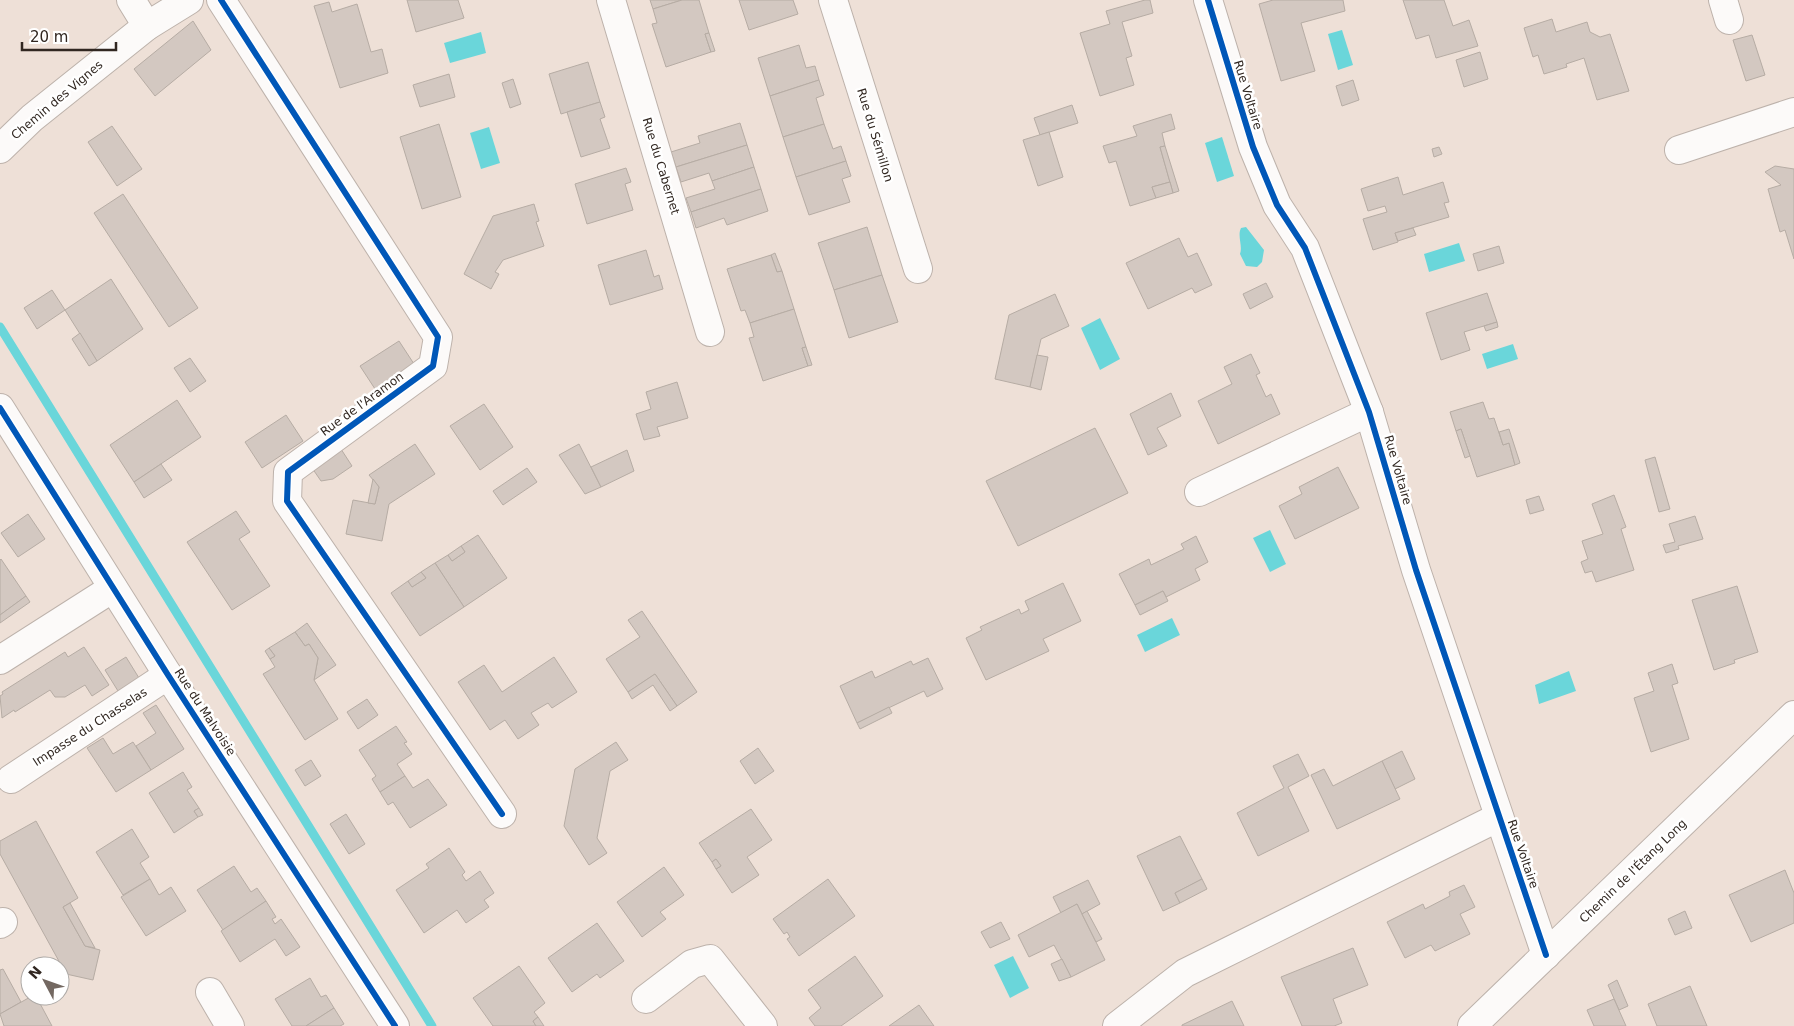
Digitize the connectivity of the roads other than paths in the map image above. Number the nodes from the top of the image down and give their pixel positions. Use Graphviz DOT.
graph roads {
  1 [pos="131,0"];
  2 [pos="189,0"];
  3 [pos="221,0"];
  4 [pos="611,0"];
  5 [pos="833,0"];
  6 [pos="1208,0"];
  7 [pos="147,26"];
  8 [pos="1794,112"];
  9 [pos="0,149"];
  10 [pos="1679,150"];
  11 [pos="918,269"];
  12 [pos="710,332"];
  13 [pos="0,408"];
  14 [pos="1369,412"];
  15 [pos="1199,492"];
  16 [pos="113,588"];
  17 [pos="0,660"];
  18 [pos="168,675"];
  19 [pos="1794,715"];
  20 [pos="11,779"];
  21 [pos="502,814"];
  22 [pos="1499,817"];
  23 [pos="1546,955"];
  24 [pos="210,992"];
  25 [pos="646,999"];
  26 [pos="1475,1025"];
  27 [pos="230,1026"];
  28 [pos="395,1026"];
  29 [pos="763,1026"];
  30 [pos="1117,1026"];
  1 -- 7 [label="street"];
  2 -- 7 [label="street, Chemin des Vignes"];
  3 -- 21 [label="street, Rue de l'Aramon"];
  4 -- 12 [label="street, Rue du Cabernet"];
  5 -- 11 [label="street, Rue du Sémillon"];
  6 -- 14 [label="street, Rue Voltaire"];
  7 -- 9 [label="street, Chemin des Vignes"];
  8 -- 10 [label="street"];
  13 -- 16 [label="street, Rue du Malvoisie"];
  14 -- 15 [label="street"];
  14 -- 22 [label="street, Rue Voltaire"];
  16 -- 17 [label="street"];
  16 -- 18 [label="street, Rue du Malvoisie"];
  18 -- 20 [label="street, Impasse du Chasselas"];
  18 -- 28 [label="street, Rue du Malvoisie"];
  19 -- 23 [label="street, Chemin de l'Étang Long"];
  22 -- 23 [label="street, Rue Voltaire"];
  22 -- 30 [label="street"];
  23 -- 26 [label="street, Chemin de l'Étang Long"];
  24 -- 27 [label="street"];
  25 -- 29 [label="street"];
}
